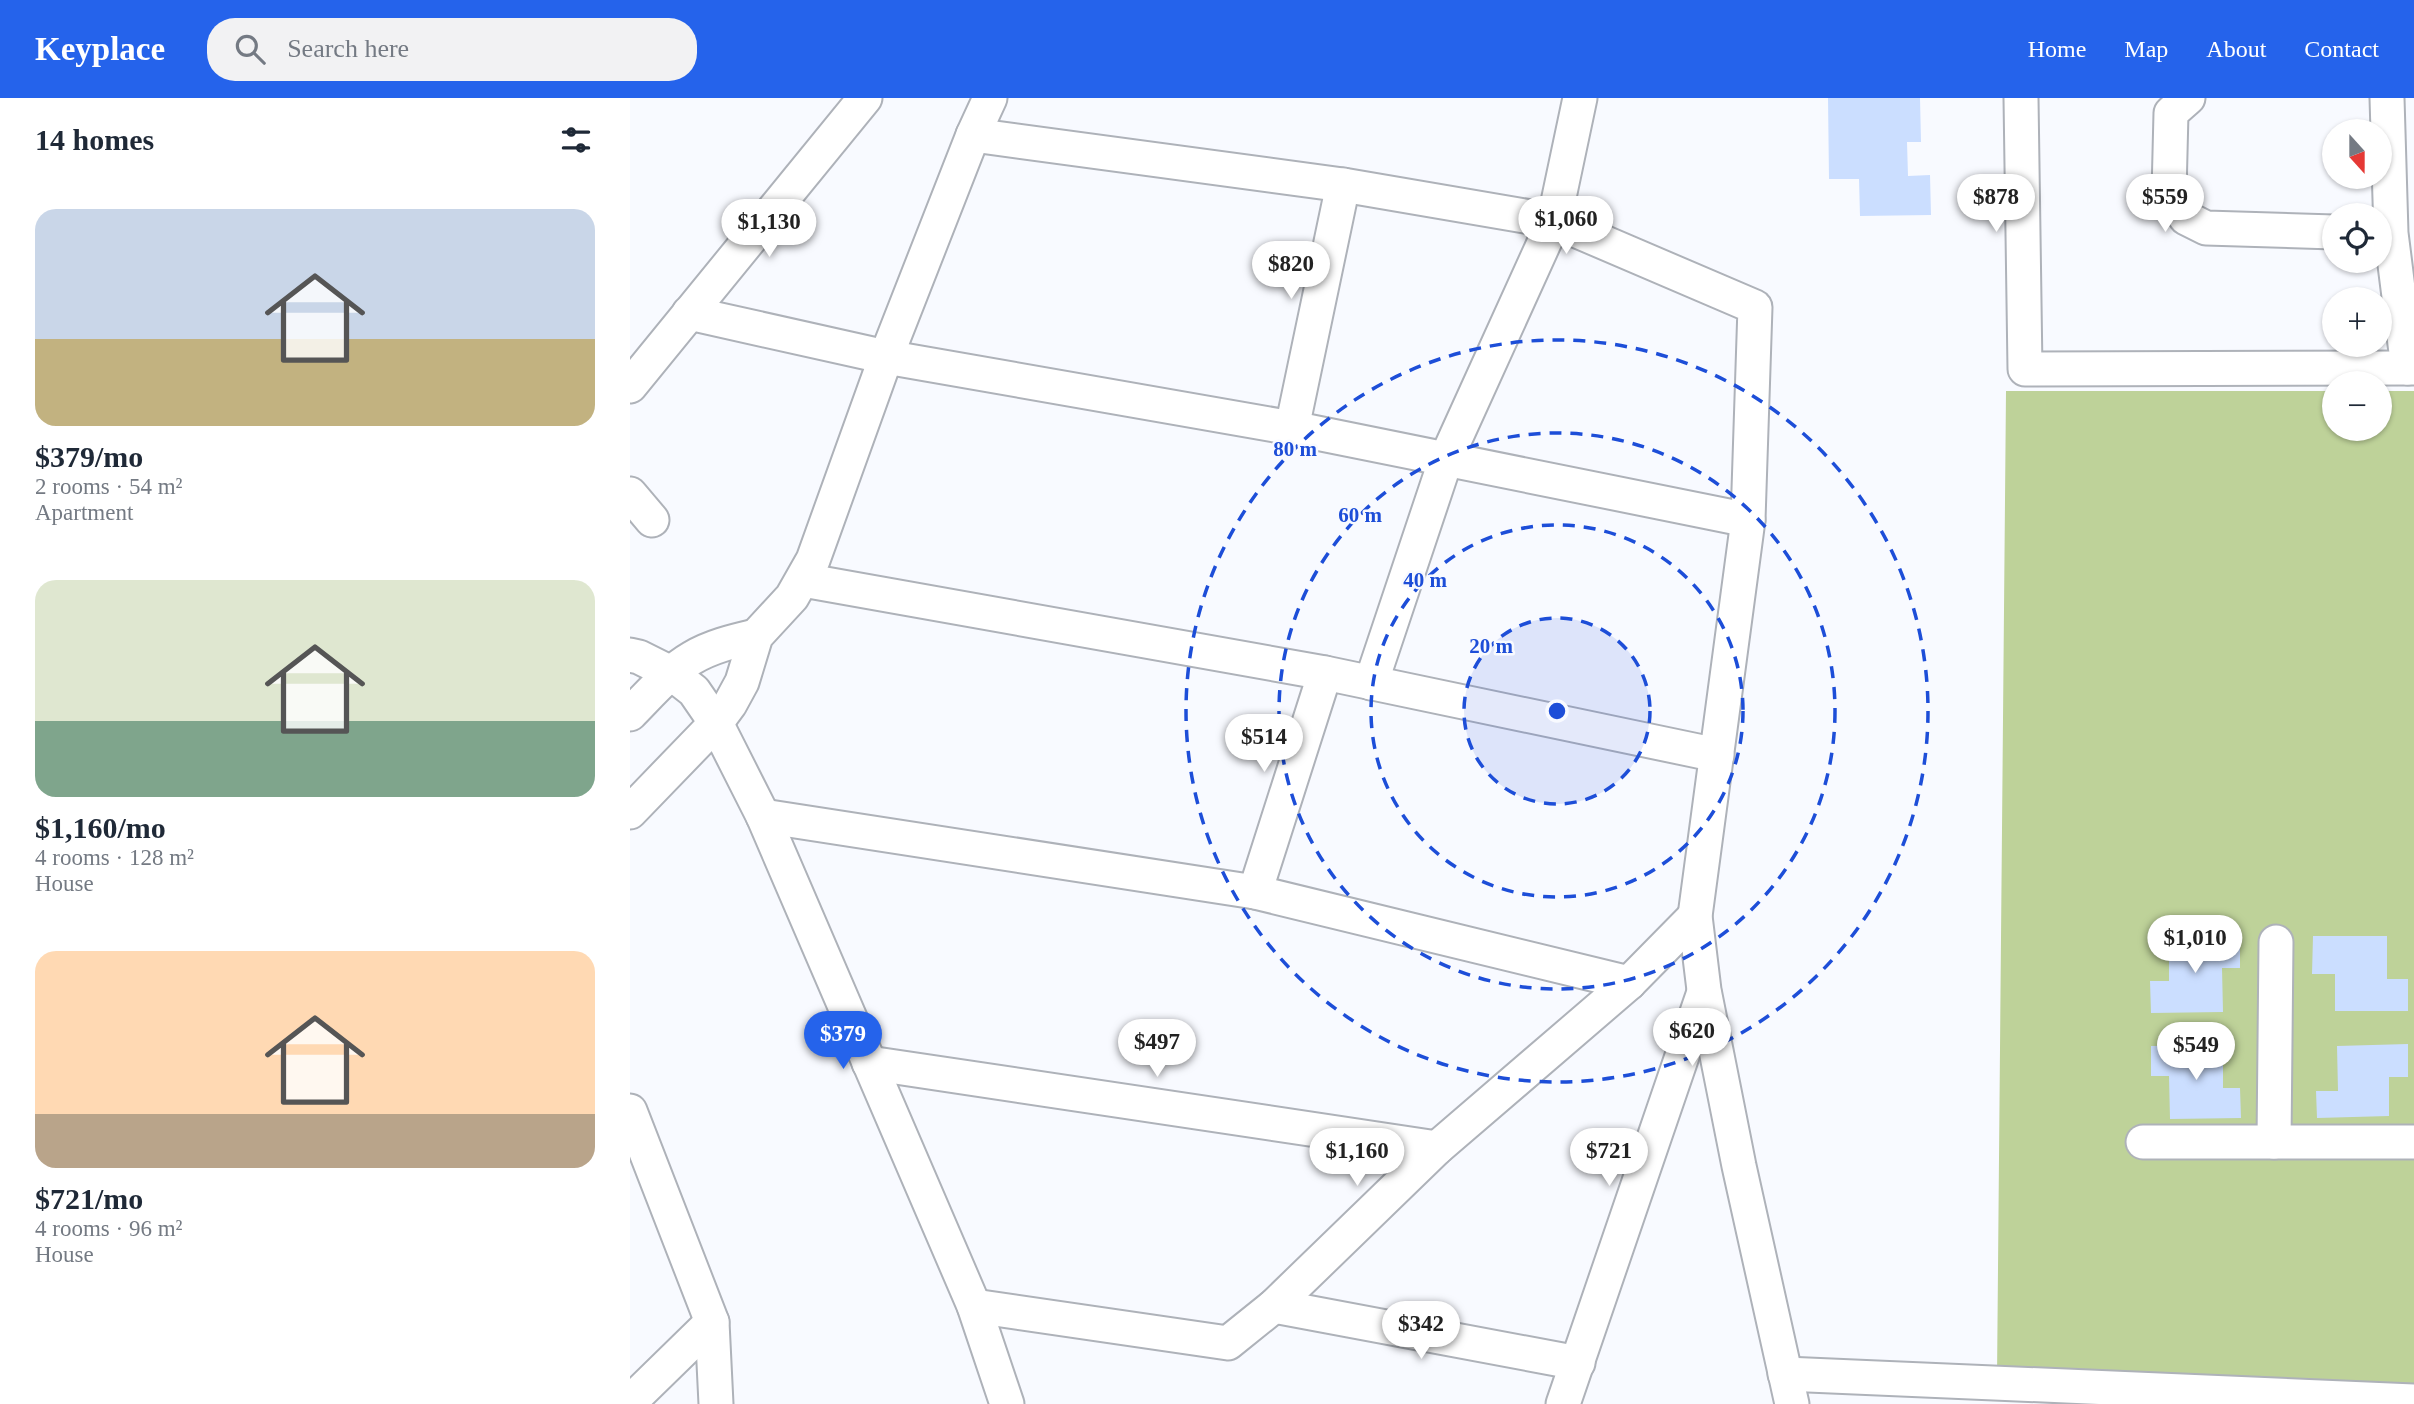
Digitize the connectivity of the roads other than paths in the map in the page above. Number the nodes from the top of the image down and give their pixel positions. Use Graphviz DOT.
graph roads {
  1 [pos="865,98"];
  2 [pos="990,98"];
  3 [pos="1580,98"];
  4 [pos="2021,98"];
  5 [pos="2188,98"];
  6 [pos="2372,98"];
  7 [pos="2387,98"];
  8 [pos="973,135"];
  9 [pos="1343,185"];
  10 [pos="1553,221"];
  11 [pos="2322,232"];
  12 [pos="2395,233"];
  13 [pos="689,313"];
  14 [pos="886,357"];
  15 [pos="2411,368"];
  16 [pos="630,386"];
  17 [pos="1292,428"];
  18 [pos="1446,459"];
  19 [pos="630,494"];
  20 [pos="652,520"];
  21 [pos="1748,520"];
  22 [pos="803,580"];
  23 [pos="756,636"];
  24 [pos="630,655"];
  25 [pos="671,673"];
  26 [pos="1325,673"];
  27 [pos="1371,683"];
  28 [pos="630,714"];
  29 [pos="716,723"];
  30 [pos="1717,755"];
  31 [pos="630,812"];
  32 [pos="763,816"];
  33 [pos="1255,892"];
  34 [pos="1695,916"];
  35 [pos="2276,942"];
  36 [pos="1629,982"];
  37 [pos="1704,990"];
  38 [pos="869,1063"];
  39 [pos="630,1111"];
  40 [pos="2143,1142"];
  41 [pos="2274,1142"];
  42 [pos="2414,1142"];
  43 [pos="1437,1148"];
  44 [pos="974,1306"];
  45 [pos="1274,1306"];
  46 [pos="712,1322"];
  47 [pos="1578,1363"];
  48 [pos="1788,1389"];
  49 [pos="641,1391"];
  50 [pos="2414,1401"];
  51 [pos="716,1404"];
  52 [pos="1007,1404"];
  53 [pos="1563,1404"];
  1 -- 13 [label="street"];
  2 -- 8 [label="street"];
  3 -- 10 [label="street"];
  4 -- 15 [label="street"];
  5 -- 11 [label="street"];
  6 -- 7 [label="street"];
  7 -- 12 [label="street"];
  8 -- 9 [label="street"];
  8 -- 14 [label="street"];
  9 -- 10 [label="street"];
  9 -- 17 [label="street"];
  10 -- 18 [label="street"];
  10 -- 21 [label="street"];
  12 -- 15 [label="street"];
  13 -- 14 [label="street"];
  13 -- 16 [label="street"];
  14 -- 17 [label="street"];
  14 -- 22 [label="street"];
  17 -- 18 [label="street"];
  18 -- 21 [label="street"];
  18 -- 27 [label="street"];
  19 -- 20 [label="street"];
  21 -- 30 [label="street"];
  22 -- 23 [label="street"];
  22 -- 26 [label="street"];
  23 -- 25 [label="street"];
  23 -- 29 [label="street"];
  24 -- 25 [label="street"];
  25 -- 28 [label="street"];
  25 -- 29 [label="street"];
  26 -- 27 [label="street"];
  26 -- 33 [label="street"];
  27 -- 30 [label="street"];
  29 -- 31 [label="street"];
  29 -- 32 [label="street"];
  30 -- 34 [label="street"];
  32 -- 33 [label="street"];
  32 -- 38 [label="street"];
  33 -- 36 [label="street"];
  34 -- 36 [label="street"];
  34 -- 37 [label="street"];
  35 -- 41 [label="street"];
  36 -- 43 [label="street"];
  37 -- 47 [label="street"];
  37 -- 48 [label="street"];
  38 -- 43 [label="street"];
  38 -- 44 [label="street"];
  39 -- 46 [label="street"];
  40 -- 41 [label="street"];
  41 -- 42 [label="street"];
  43 -- 45 [label="street"];
  44 -- 45 [label="street"];
  44 -- 52 [label="street"];
  45 -- 47 [label="street"];
  46 -- 49 [label="street"];
  46 -- 51 [label="street"];
  47 -- 53 [label="street"];
  48 -- 50 [label="street"];
}
